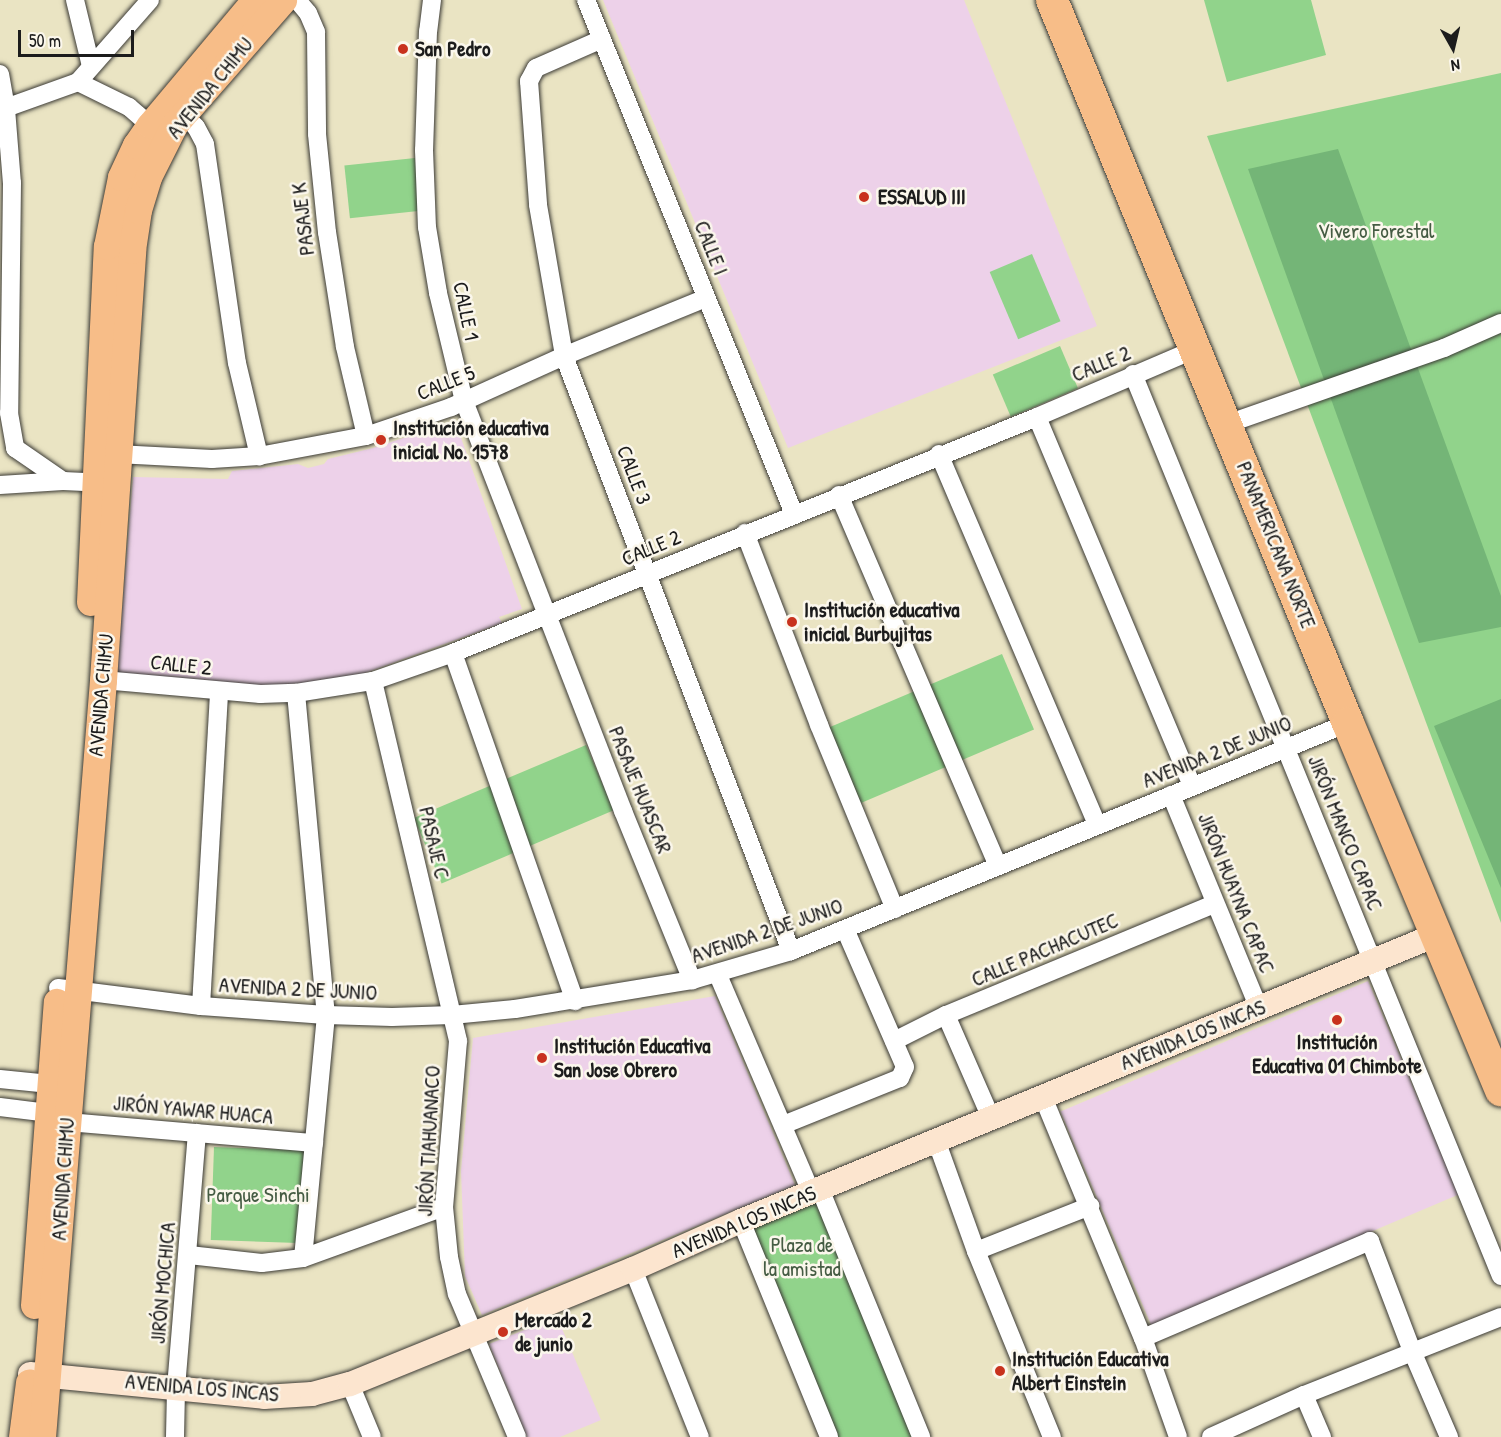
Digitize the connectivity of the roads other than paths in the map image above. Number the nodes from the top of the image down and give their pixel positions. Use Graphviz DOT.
graph roads {
  1 [pos="75,0"];
  2 [pos="150,0"];
  3 [pos="255,0"];
  4 [pos="283,0"];
  5 [pos="297,0"];
  6 [pos="432,0"];
  7 [pos="586,0"];
  8 [pos="1052,0"];
  9 [pos="602,39"];
  10 [pos="91,66"];
  11 [pos="0,74"];
  12 [pos="78,82"];
  13 [pos="177,108"];
  14 [pos="3,110"];
  15 [pos="150,125"];
  16 [pos="706,298"];
  17 [pos="1501,324"];
  18 [pos="1196,349"];
  19 [pos="564,356"];
  20 [pos="1133,374"];
  21 [pos="464,401"];
  22 [pos="1037,417"];
  23 [pos="1227,424"];
  24 [pos="366,436"];
  25 [pos="8,447"];
  26 [pos="117,454"];
  27 [pos="939,454"];
  28 [pos="259,456"];
  29 [pos="63,482"];
  30 [pos="105,483"];
  31 [pos="0,485"];
  32 [pos="840,495"];
  33 [pos="794,514"];
  34 [pos="745,533"];
  35 [pos="648,574"];
  36 [pos="547,615"];
  37 [pos="453,653"];
  38 [pos="103,680"];
  39 [pos="373,681"];
  40 [pos="219,692"];
  41 [pos="296,693"];
  42 [pos="1348,723"];
  43 [pos="1286,748"];
  44 [pos="1192,786"];
  45 [pos="1171,795"];
  46 [pos="1097,824"];
  47 [pos="998,866"];
  48 [pos="1214,903"];
  49 [pos="895,909"];
  50 [pos="845,929"];
  51 [pos="1436,935"];
  52 [pos="791,951"];
  53 [pos="1373,961"];
  54 [pos="718,975"];
  55 [pos="692,980"];
  56 [pos="67,989"];
  57 [pos="575,1001"];
  58 [pos="201,1006"];
  59 [pos="1259,1008"];
  60 [pos="946,1015"];
  61 [pos="326,1016"];
  62 [pos="452,1016"];
  63 [pos="894,1041"];
  64 [pos="0,1079"];
  65 [pos="50,1084"];
  66 [pos="1501,1090"];
  67 [pos="1043,1096"];
  68 [pos="0,1107"];
  69 [pos="58,1117"];
  70 [pos="992,1118"];
  71 [pos="783,1125"];
  72 [pos="197,1133"];
  73 [pos="936,1140"];
  74 [pos="314,1143"];
  75 [pos="816,1191"];
  76 [pos="1090,1206"];
  77 [pos="444,1207"];
  78 [pos="741,1221"];
  79 [pos="976,1251"];
  80 [pos="189,1255"];
  81 [pos="303,1258"];
  82 [pos="633,1269"];
  83 [pos="1501,1276"];
  84 [pos="1501,1317"];
  85 [pos="474,1332"];
  86 [pos="1143,1338"];
  87 [pos="1412,1351"];
  88 [pos="38,1374"];
  89 [pos="350,1383"];
  90 [pos="176,1388"];
  91 [pos="1304,1395"];
  92 [pos="22,1437"];
  93 [pos="42,1437"];
  94 [pos="175,1437"];
  95 [pos="372,1437"];
  96 [pos="517,1437"];
  97 [pos="700,1437"];
  98 [pos="830,1437"];
  99 [pos="921,1437"];
  100 [pos="1052,1437"];
  101 [pos="1178,1437"];
  102 [pos="1211,1437"];
  103 [pos="1322,1437"];
  104 [pos="1449,1437"];
  1 -- 10 [label="street"];
  2 -- 10 [label="street"];
  3 -- 13 [label="main road, AVENIDA CHIMU"];
  4 -- 13 [label="main road, AVENIDA CHIMU"];
  5 -- 24 [label="street, PASAJE K"];
  6 -- 21 [label="street, CALLE 1"];
  7 -- 9 [label="street, CALLE I"];
  8 -- 18 [label="highway, PANAMERICANA NORTE"];
  9 -- 16 [label="street, CALLE I"];
  9 -- 19 [label="street, CALLE 3"];
  10 -- 12 [label="street"];
  11 -- 14 [label="street"];
  12 -- 14 [label="street"];
  12 -- 15 [label="street"];
  13 -- 15 [label="main road, AVENIDA CHIMU"];
  13 -- 26 [label="main road, AVENIDA CHIMU"];
  13 -- 28 [label="street"];
  14 -- 25 [label="street"];
  15 -- 30 [label="main road, AVENIDA CHIMU"];
  16 -- 19 [label="street, CALLE 5"];
  16 -- 33 [label="street, CALLE I"];
  17 -- 23 [label="street"];
  18 -- 20 [label="street, CALLE 2"];
  18 -- 23 [label="highway, PANAMERICANA NORTE"];
  19 -- 21 [label="street, CALLE 5"];
  19 -- 35 [label="street, CALLE 3"];
  20 -- 22 [label="street, CALLE 2"];
  20 -- 43 [label="street, JIRÓN MANCO CAPAC"];
  21 -- 24 [label="street, CALLE 5"];
  21 -- 36 [label="street, CALLE 1"];
  22 -- 27 [label="street, CALLE 2"];
  22 -- 44 [label="street"];
  23 -- 42 [label="highway, PANAMERICANA NORTE"];
  24 -- 28 [label="street, CALLE 5"];
  25 -- 29 [label="street"];
  26 -- 28 [label="street, CALLE 5"];
  26 -- 30 [label="main road, AVENIDA CHIMU"];
  27 -- 32 [label="street, CALLE 2"];
  27 -- 46 [label="street"];
  29 -- 30 [label="street"];
  29 -- 31 [label="street"];
  30 -- 38 [label="main road, AVENIDA CHIMU"];
  30 -- 56 [label="main road, AVENIDA CHIMU"];
  32 -- 33 [label="street, CALLE 2"];
  32 -- 47 [label="street"];
  33 -- 34 [label="street, CALLE 2"];
  34 -- 35 [label="street, CALLE 2"];
  34 -- 49 [label="street"];
  35 -- 36 [label="street, CALLE 2"];
  35 -- 52 [label="street, CALLE 3"];
  36 -- 37 [label="street, CALLE 2"];
  36 -- 55 [label="street, PASAJE HUASCAR"];
  37 -- 39 [label="street, CALLE 2"];
  37 -- 57 [label="street"];
  38 -- 40 [label="street, CALLE 2"];
  38 -- 56 [label="main road, AVENIDA CHIMU"];
  39 -- 41 [label="street, CALLE 2"];
  39 -- 62 [label="street, PASAJE C"];
  40 -- 41 [label="street, CALLE 2"];
  40 -- 58 [label="street"];
  41 -- 61 [label="street"];
  42 -- 43 [label="street, AVENIDA 2 DE JUNIO"];
  42 -- 51 [label="highway, PANAMERICANA NORTE"];
  43 -- 44 [label="street, AVENIDA 2 DE JUNIO"];
  43 -- 53 [label="street, JIRÓN MANCO CAPAC"];
  44 -- 45 [label="street, AVENIDA 2 DE JUNIO"];
  45 -- 46 [label="street, AVENIDA 2 DE JUNIO"];
  45 -- 48 [label="street, JIRÓN HUAYNA CAPAC"];
  46 -- 47 [label="street, AVENIDA 2 DE JUNIO"];
  47 -- 49 [label="street, AVENIDA 2 DE JUNIO"];
  48 -- 59 [label="street, JIRÓN HUAYNA CAPAC"];
  48 -- 60 [label="street, CALLE PACHACUTEC"];
  49 -- 50 [label="street, AVENIDA 2 DE JUNIO"];
  50 -- 52 [label="street, AVENIDA 2 DE JUNIO"];
  50 -- 63 [label="street"];
  51 -- 53 [label="street, AVENIDA LOS INCAS"];
  51 -- 66 [label="highway, PANAMERICANA NORTE"];
  52 -- 54 [label="street, AVENIDA 2 DE JUNIO"];
  53 -- 59 [label="street, AVENIDA LOS INCAS"];
  53 -- 83 [label="street, JIRÓN MANCO CAPAC"];
  54 -- 55 [label="street, AVENIDA 2 DE JUNIO"];
  54 -- 71 [label="street"];
  55 -- 57 [label="street, AVENIDA 2 DE JUNIO"];
  56 -- 58 [label="street, AVENIDA 2 DE JUNIO"];
  56 -- 65 [label="main road, AVENIDA CHIMU"];
  56 -- 69 [label="main road, AVENIDA CHIMU"];
  57 -- 62 [label="street, AVENIDA 2 DE JUNIO"];
  58 -- 61 [label="street, AVENIDA 2 DE JUNIO"];
  59 -- 67 [label="street, AVENIDA LOS INCAS"];
  60 -- 63 [label="street, CALLE PACHACUTEC"];
  60 -- 70 [label="street"];
  61 -- 62 [label="street, AVENIDA 2 DE JUNIO"];
  61 -- 74 [label="street"];
  62 -- 77 [label="street, JIRÓN TIAHUANACO"];
  63 -- 71 [label="street"];
  64 -- 65 [label="street"];
  65 -- 69 [label="main road, AVENIDA CHIMU"];
  67 -- 70 [label="street, AVENIDA LOS INCAS"];
  67 -- 76 [label="street"];
  68 -- 69 [label="street, JIRÓN YAWAR HUACA"];
  69 -- 72 [label="street, JIRÓN YAWAR HUACA"];
  69 -- 88 [label="main road, AVENIDA CHIMU"];
  70 -- 73 [label="street, AVENIDA LOS INCAS"];
  71 -- 75 [label="street"];
  72 -- 74 [label="street, JIRÓN YAWAR HUACA"];
  72 -- 80 [label="street, JIRÓN MOCHICA"];
  73 -- 75 [label="street, AVENIDA LOS INCAS"];
  73 -- 79 [label="street"];
  74 -- 81 [label="street"];
  75 -- 78 [label="street, AVENIDA LOS INCAS"];
  75 -- 99 [label="street"];
  76 -- 79 [label="street"];
  76 -- 86 [label="street"];
  77 -- 81 [label="street"];
  77 -- 85 [label="street, JIRÓN TIAHUANACO"];
  78 -- 82 [label="street, AVENIDA LOS INCAS"];
  78 -- 98 [label="street"];
  79 -- 100 [label="street"];
  80 -- 81 [label="street"];
  80 -- 90 [label="street, JIRÓN MOCHICA"];
  82 -- 85 [label="street, AVENIDA LOS INCAS"];
  82 -- 97 [label="street"];
  84 -- 87 [label="street"];
  85 -- 89 [label="street, AVENIDA LOS INCAS"];
  85 -- 96 [label="street, JIRÓN TIAHUANACO"];
  86 -- 87 [label="street"];
  86 -- 101 [label="street"];
  87 -- 91 [label="street"];
  87 -- 104 [label="street"];
  88 -- 90 [label="street, AVENIDA LOS INCAS"];
  88 -- 92 [label="main road, AVENIDA CHIMU"];
  88 -- 93 [label="main road, AVENIDA CHIMU"];
  89 -- 90 [label="street, AVENIDA LOS INCAS"];
  89 -- 95 [label="street"];
  90 -- 94 [label="street, JIRÓN MOCHICA"];
  91 -- 102 [label="street"];
  91 -- 103 [label="street"];
}
